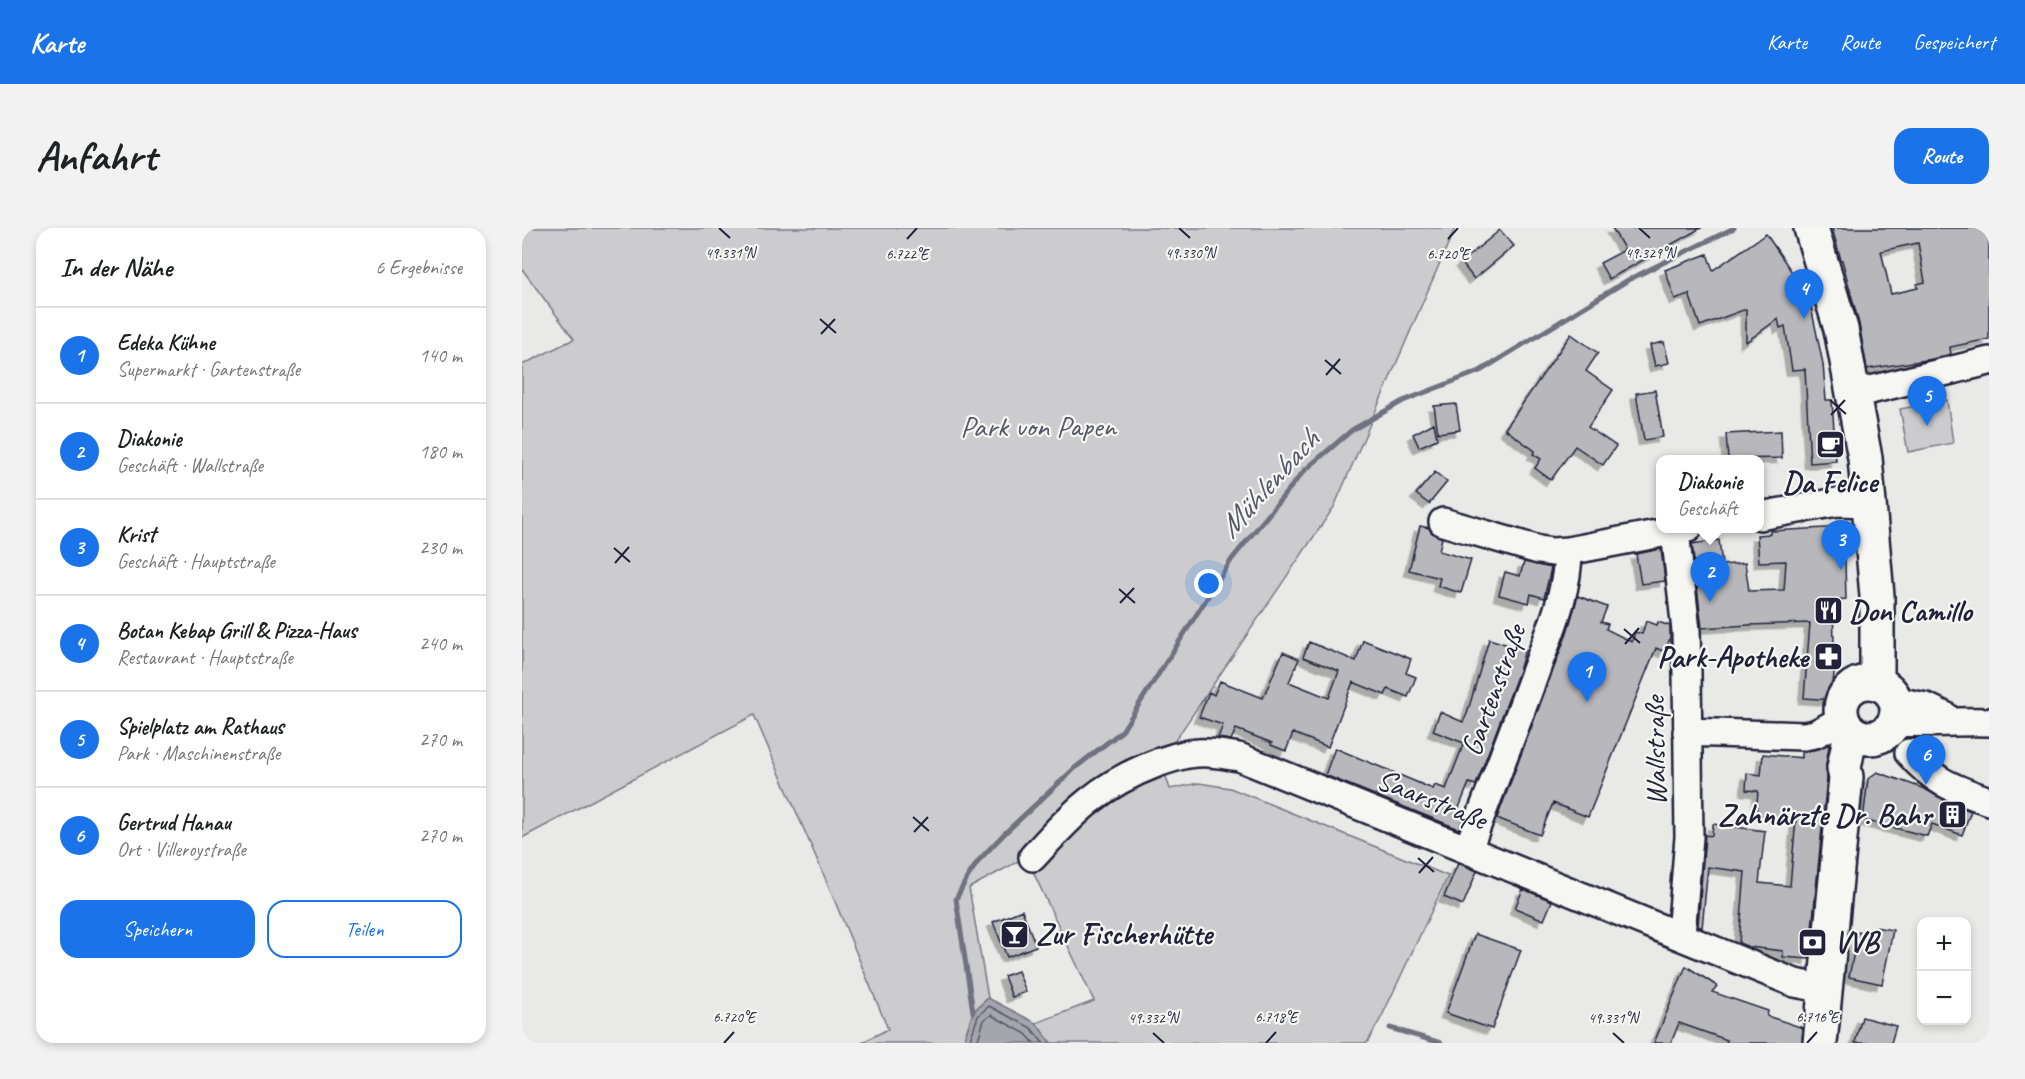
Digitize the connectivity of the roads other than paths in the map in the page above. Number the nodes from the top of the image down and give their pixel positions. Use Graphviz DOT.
graph roads {
  1 [pos="1811,228"];
  2 [pos="1989,362"];
  3 [pos="1854,394"];
  4 [pos="1870,503"];
  5 [pos="1764,515"];
  6 [pos="1443,522"];
  7 [pos="1666,533"];
  8 [pos="1682,533"];
  9 [pos="1568,551"];
  10 [pos="1870,711"];
  11 [pos="1989,722"];
  12 [pos="1687,732"];
  13 [pos="1909,753"];
  14 [pos="1989,801"];
  15 [pos="1468,849"];
  16 [pos="1033,857"];
  17 [pos="1681,935"];
  18 [pos="1826,989"];
  19 [pos="1820,1043"];
  1 -- 3 [label="main road"];
  2 -- 3 [label="street"];
  3 -- 4 [label="main road"];
  4 -- 5 [label="street"];
  4 -- 10 [label="main road"];
  6 -- 9 [label="street"];
  7 -- 9 [label="street"];
  8 -- 12 [label="street, Wallstraße"];
  9 -- 15 [label="street, Gartenstraße"];
  10 -- 11 [label="street"];
  10 -- 12 [label="street"];
  10 -- 18 [label="main road"];
  12 -- 17 [label="street, Wallstraße"];
  13 -- 14 [label="street"];
  15 -- 16 [label="street, Saarstraße"];
  15 -- 17 [label="street, Saarstraße"];
  17 -- 18 [label="street, Saarstraße"];
  18 -- 19 [label="main road"];
}
